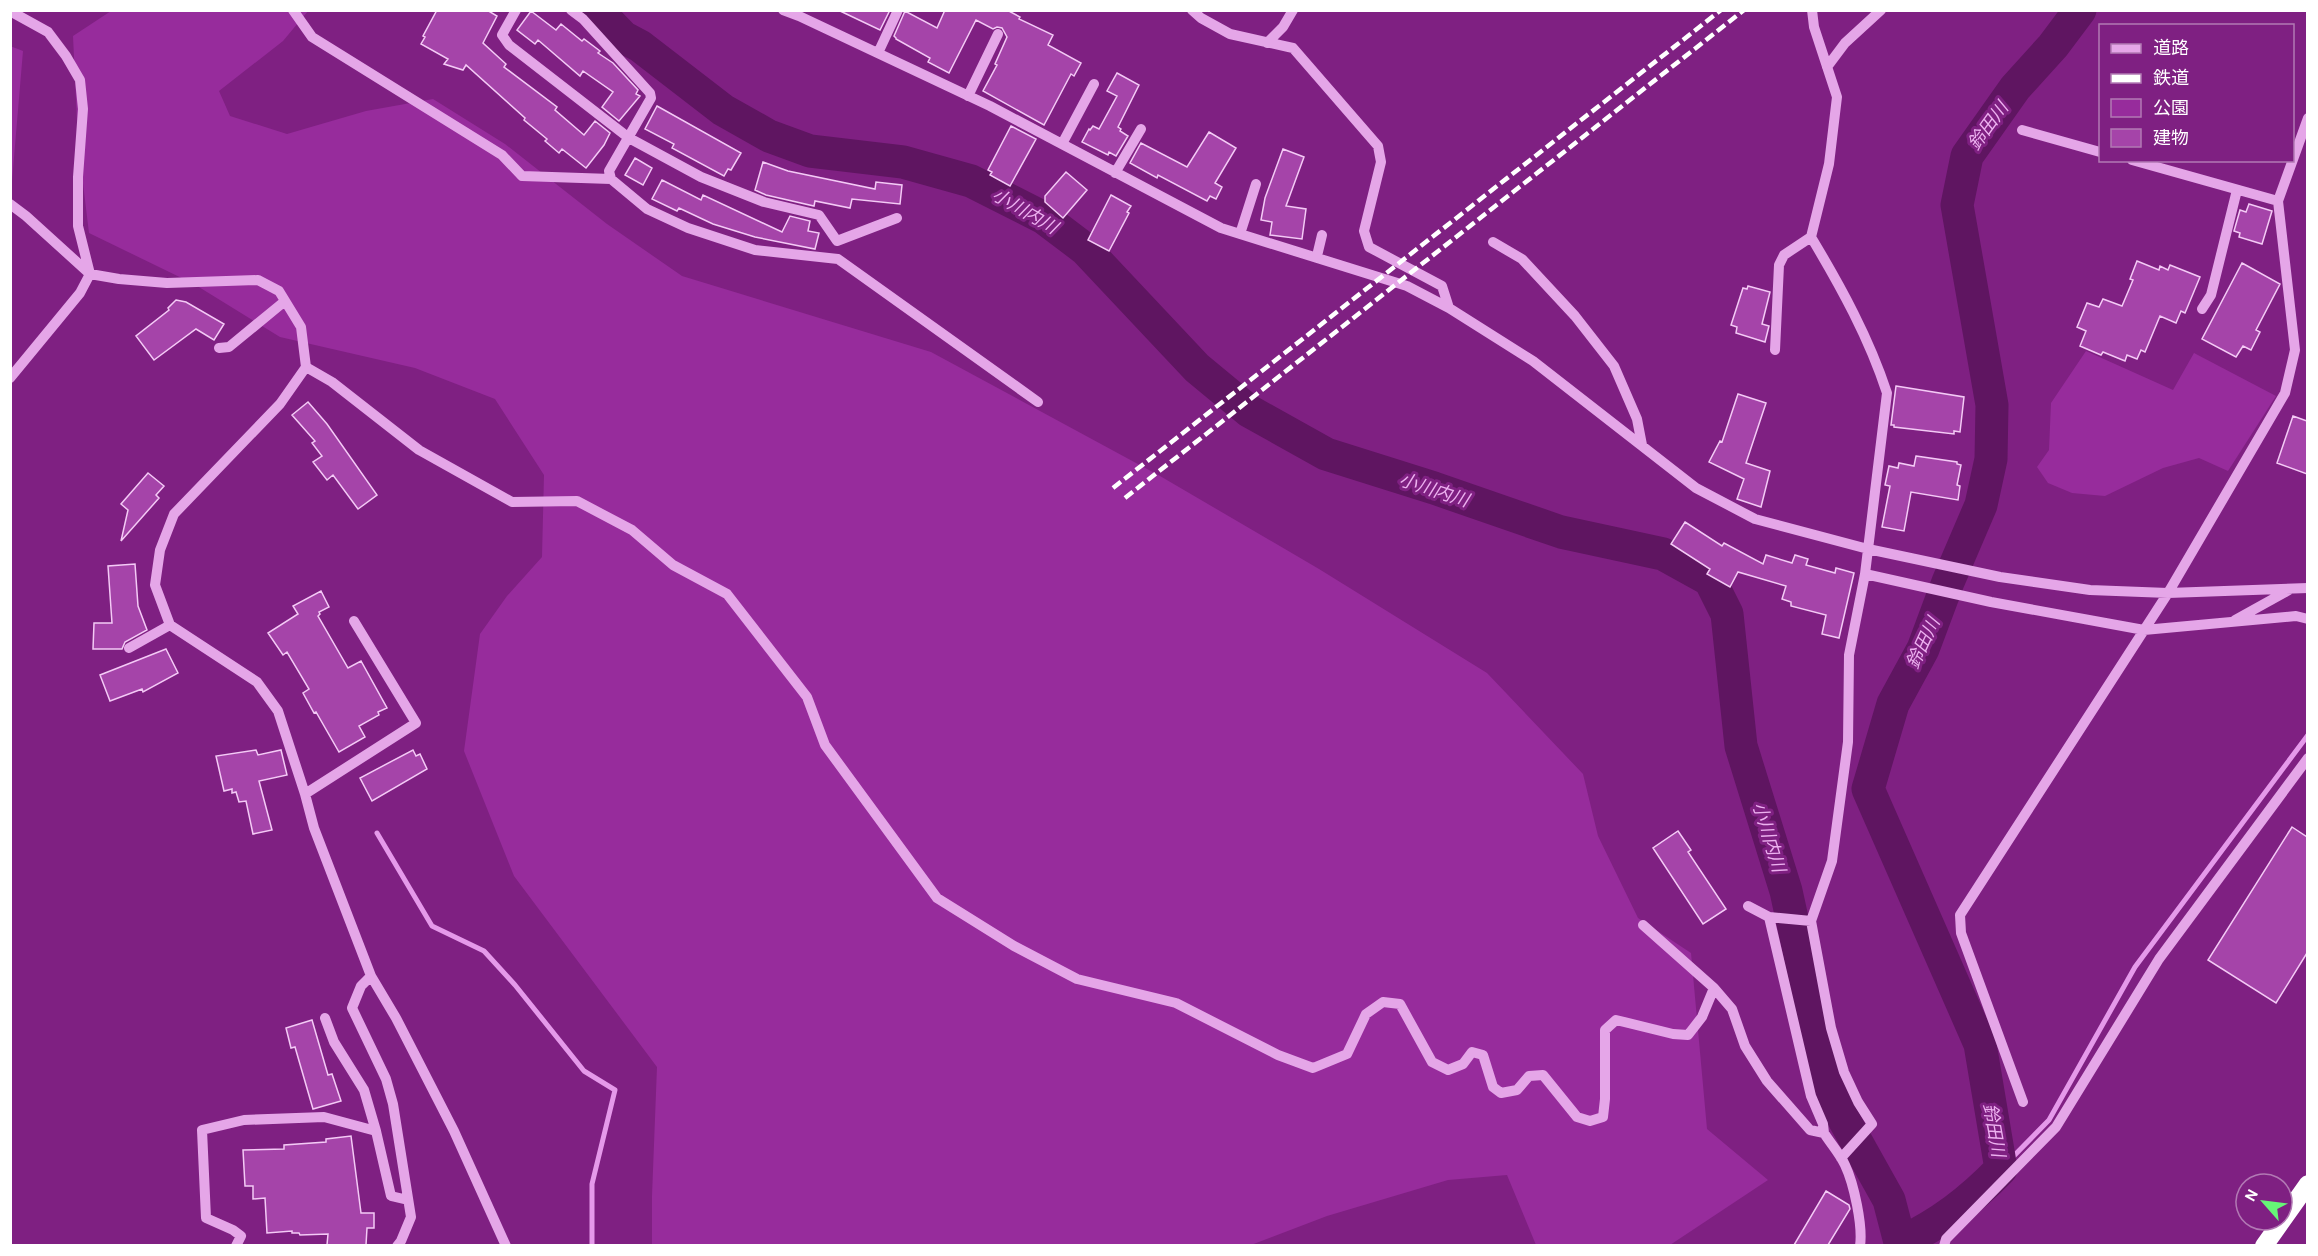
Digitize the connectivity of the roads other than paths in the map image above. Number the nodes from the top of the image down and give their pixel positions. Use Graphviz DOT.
graph roads {
  1 [pos="293,10"];
  2 [pos="516,10"];
  3 [pos="571,10"];
  4 [pos="783,10"];
  5 [pos="897,10"];
  6 [pos="1192,10"];
  7 [pos="1293,10"];
  8 [pos="1812,10"];
  9 [pos="1881,10"];
  10 [pos="10,11"];
  11 [pos="806,14"];
  12 [pos="998,34"];
  13 [pos="1267,42"];
  14 [pos="878,53"];
  15 [pos="1827,67"];
  16 [pos="1094,84"];
  17 [pos="968,96"];
  18 [pos="2307,118"];
  19 [pos="1141,129"];
  20 [pos="2022,130"];
  21 [pos="2304,137"];
  22 [pos="629,138"];
  23 [pos="1062,144"];
  24 [pos="2099,152"];
  25 [pos="2139,162"];
  26 [pos="2294,162"];
  27 [pos="2294,162"];
  28 [pos="1115,172"];
  29 [pos="611,179"];
  30 [pos="1256,184"];
  31 [pos="2237,190"];
  32 [pos="2278,201"];
  33 [pos="10,204"];
  34 [pos="897,218"];
  35 [pos="1240,234"];
  36 [pos="1322,235"];
  37 [pos="1811,237"];
  38 [pos="837,241"];
  39 [pos="1493,242"];
  40 [pos="1317,256"];
  41 [pos="838,259"];
  42 [pos="90,273"];
  43 [pos="285,301"];
  44 [pos="1449,308"];
  45 [pos="2202,309"];
  46 [pos="219,348"];
  47 [pos="1775,350"];
  48 [pos="306,367"];
  49 [pos="10,378"];
  50 [pos="1038,402"];
  51 [pos="1642,445"];
  52 [pos="1868,549"];
  53 [pos="1865,574"];
  54 [pos="2293,587"];
  55 [pos="2307,588"];
  56 [pos="2168,593"];
  57 [pos="2307,619"];
  58 [pos="354,621"];
  59 [pos="2232,622"];
  60 [pos="170,625"];
  61 [pos="2144,630"];
  62 [pos="129,648"];
  63 [pos="2307,758"];
  64 [pos="305,794"];
  65 [pos="1748,906"];
  66 [pos="1769,917"];
  67 [pos="1808,921"];
  68 [pos="1643,925"];
  69 [pos="370,976"];
  70 [pos="1714,988"];
  71 [pos="325,1018"];
  72 [pos="2023,1102"];
  73 [pos="376,1131"];
  74 [pos="1824,1133"];
  75 [pos="1842,1157"];
  76 [pos="2307,1184"];
  77 [pos="408,1200"];
  78 [pos="236,1245"];
  79 [pos="397,1245"];
  80 [pos="506,1245"];
  81 [pos="1860,1245"];
  82 [pos="1944,1245"];
  83 [pos="2264,1245"];
  1 -- 29 [label="street"];
  2 -- 22 [label="street"];
  3 -- 22 [label="street"];
  4 -- 11 [label="street"];
  5 -- 14 [label="street"];
  6 -- 13 [label="street"];
  7 -- 13 [label="street"];
  8 -- 15 [label="street"];
  9 -- 15 [label="street"];
  10 -- 42 [label="street"];
  11 -- 14 [label="street"];
  12 -- 17 [label="street"];
  13 -- 44 [label="street"];
  14 -- 17 [label="street"];
  15 -- 37 [label="street"];
  16 -- 23 [label="street"];
  17 -- 23 [label="street"];
  18 -- 21 [label="street"];
  19 -- 28 [label="street"];
  20 -- 24 [label="street"];
  21 -- 27 [label="street"];
  22 -- 29 [label="street"];
  22 -- 38 [label="street"];
  23 -- 28 [label="street"];
  25 -- 31 [label="street"];
  26 -- 32 [label="street"];
  28 -- 35 [label="street"];
  29 -- 41 [label="street"];
  30 -- 35 [label="street"];
  31 -- 32 [label="street"];
  31 -- 45 [label="street"];
  32 -- 56 [label="street"];
  33 -- 42 [label="street"];
  34 -- 38 [label="street"];
  35 -- 40 [label="street"];
  36 -- 40 [label="street"];
  37 -- 47 [label="street"];
  37 -- 52 [label="street"];
  38 -- 41 [label="street"];
  39 -- 51 [label="street"];
  40 -- 44 [label="street"];
  41 -- 50 [label="street"];
  42 -- 43 [label="street"];
  42 -- 49 [label="street"];
  43 -- 46 [label="street"];
  43 -- 48 [label="street"];
  44 -- 51 [label="street"];
  48 -- 60 [label="street"];
  48 -- 70 [label="street"];
  51 -- 52 [label="street"];
  52 -- 53 [label="street"];
  52 -- 56 [label="street"];
  53 -- 61 [label="street"];
  53 -- 67 [label="street"];
  54 -- 55 [label="street"];
  54 -- 56 [label="street"];
  54 -- 59 [label="street"];
  56 -- 61 [label="street"];
  57 -- 59 [label="street"];
  58 -- 64 [label="street"];
  59 -- 61 [label="street"];
  60 -- 62 [label="street"];
  60 -- 64 [label="street"];
  61 -- 72 [label="street"];
  63 -- 82 [label="street"];
  64 -- 69 [label="street"];
  65 -- 66 [label="street"];
  66 -- 67 [label="street"];
  66 -- 74 [label="street"];
  67 -- 75 [label="street"];
  68 -- 70 [label="street"];
  69 -- 77 [label="street"];
  69 -- 80 [label="street"];
  70 -- 74 [label="street"];
  71 -- 73 [label="street"];
  73 -- 77 [label="street"];
  73 -- 78 [label="street"];
  74 -- 75 [label="street"];
  75 -- 81 [label="street"];
  76 -- 83 [label="highway"];
  77 -- 79 [label="street"];
}
